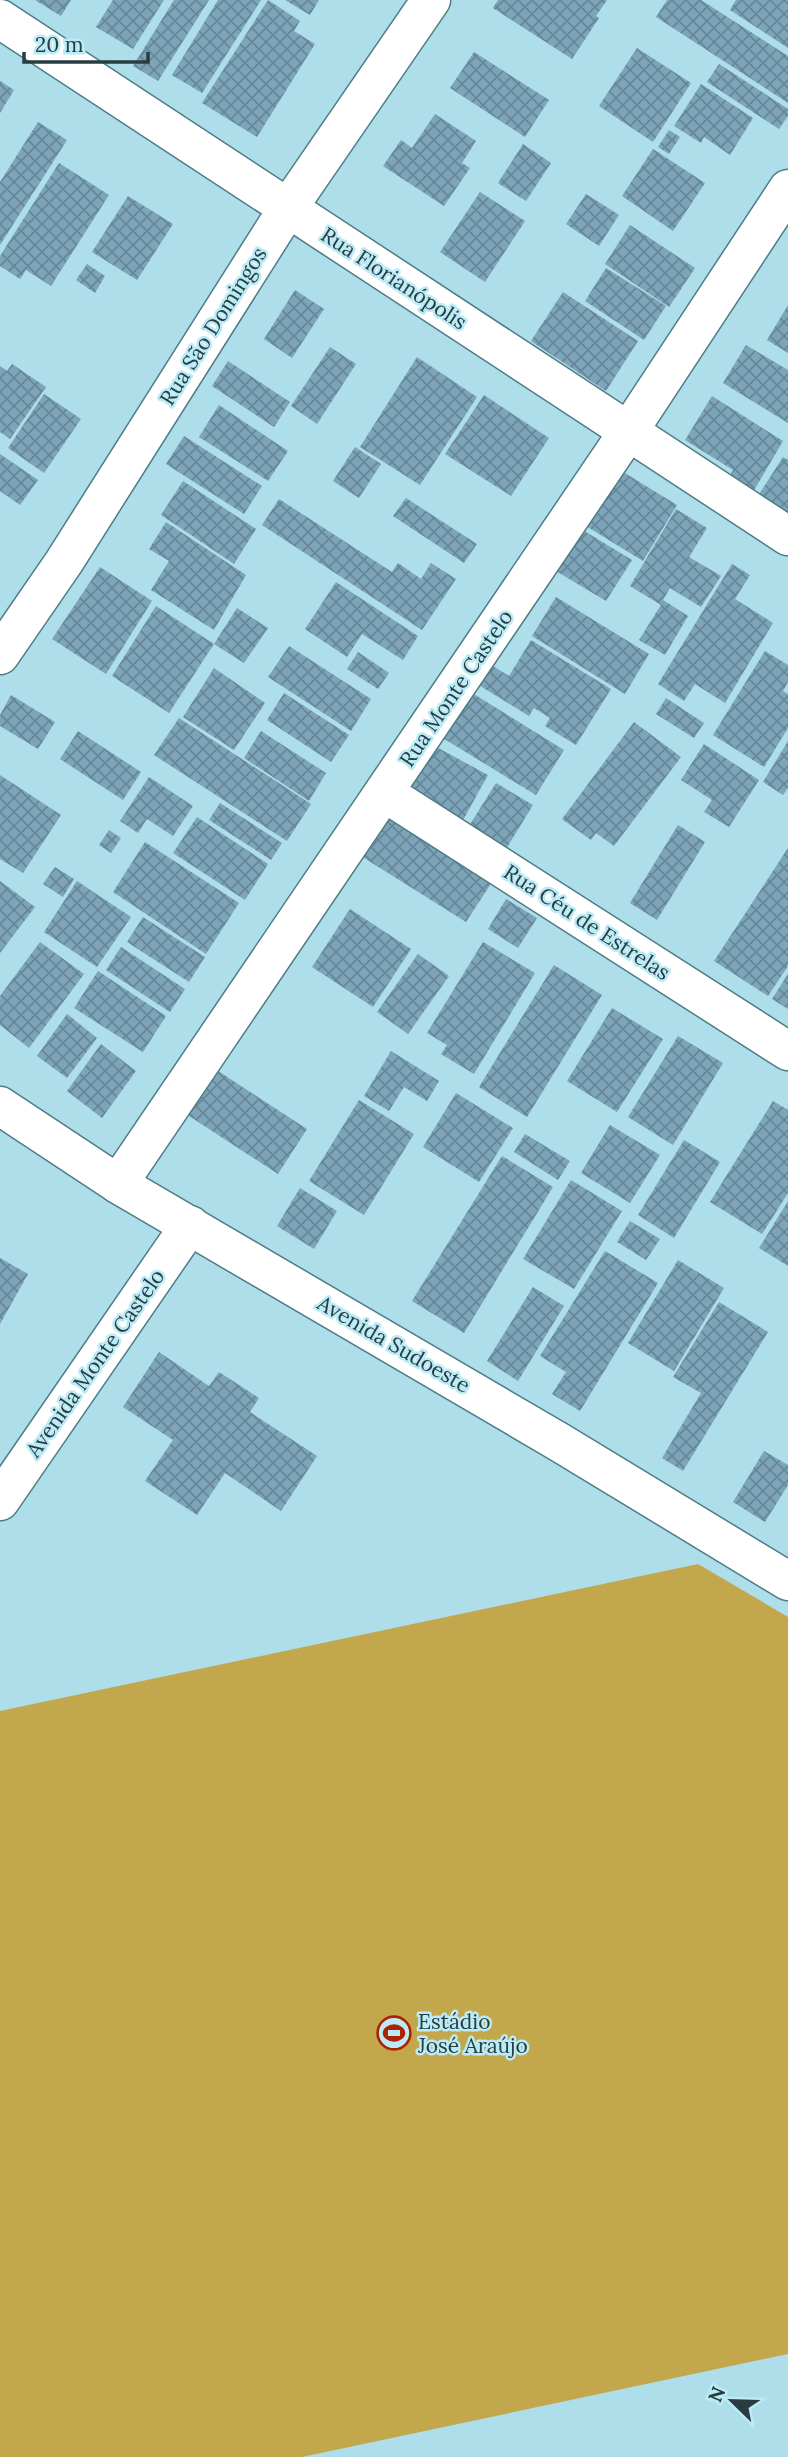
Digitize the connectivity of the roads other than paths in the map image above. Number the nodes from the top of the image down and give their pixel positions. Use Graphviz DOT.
graph roads {
  1 [pos="431,0"];
  2 [pos="0,19"];
  3 [pos="788,189"];
  4 [pos="288,208"];
  5 [pos="628,432"];
  6 [pos="788,536"];
  7 [pos="0,655"];
  8 [pos="386,793"];
  9 [pos="788,1051"];
  10 [pos="0,1107"];
  11 [pos="118,1184"];
  12 [pos="190,1225"];
  13 [pos="0,1501"];
  14 [pos="788,1581"];
  1 -- 4 [label="street, Rua São Domingos"];
  2 -- 4 [label="street, Rua Florianópolis"];
  3 -- 5 [label="street, Rua Monte Castelo"];
  4 -- 5 [label="street, Rua Florianópolis"];
  4 -- 7 [label="street, Rua São Domingos"];
  5 -- 6 [label="street, Rua Florianópolis"];
  5 -- 8 [label="street, Rua Monte Castelo"];
  8 -- 9 [label="street, Rua Céu de Estrelas"];
  8 -- 11 [label="street, Rua Monte Castelo"];
  10 -- 11 [label="street, Avenida Sudoeste"];
  11 -- 12 [label="street, Avenida Sudoeste"];
  12 -- 13 [label="street, Avenida Monte Castelo"];
  12 -- 14 [label="street, Avenida Sudoeste"];
}
